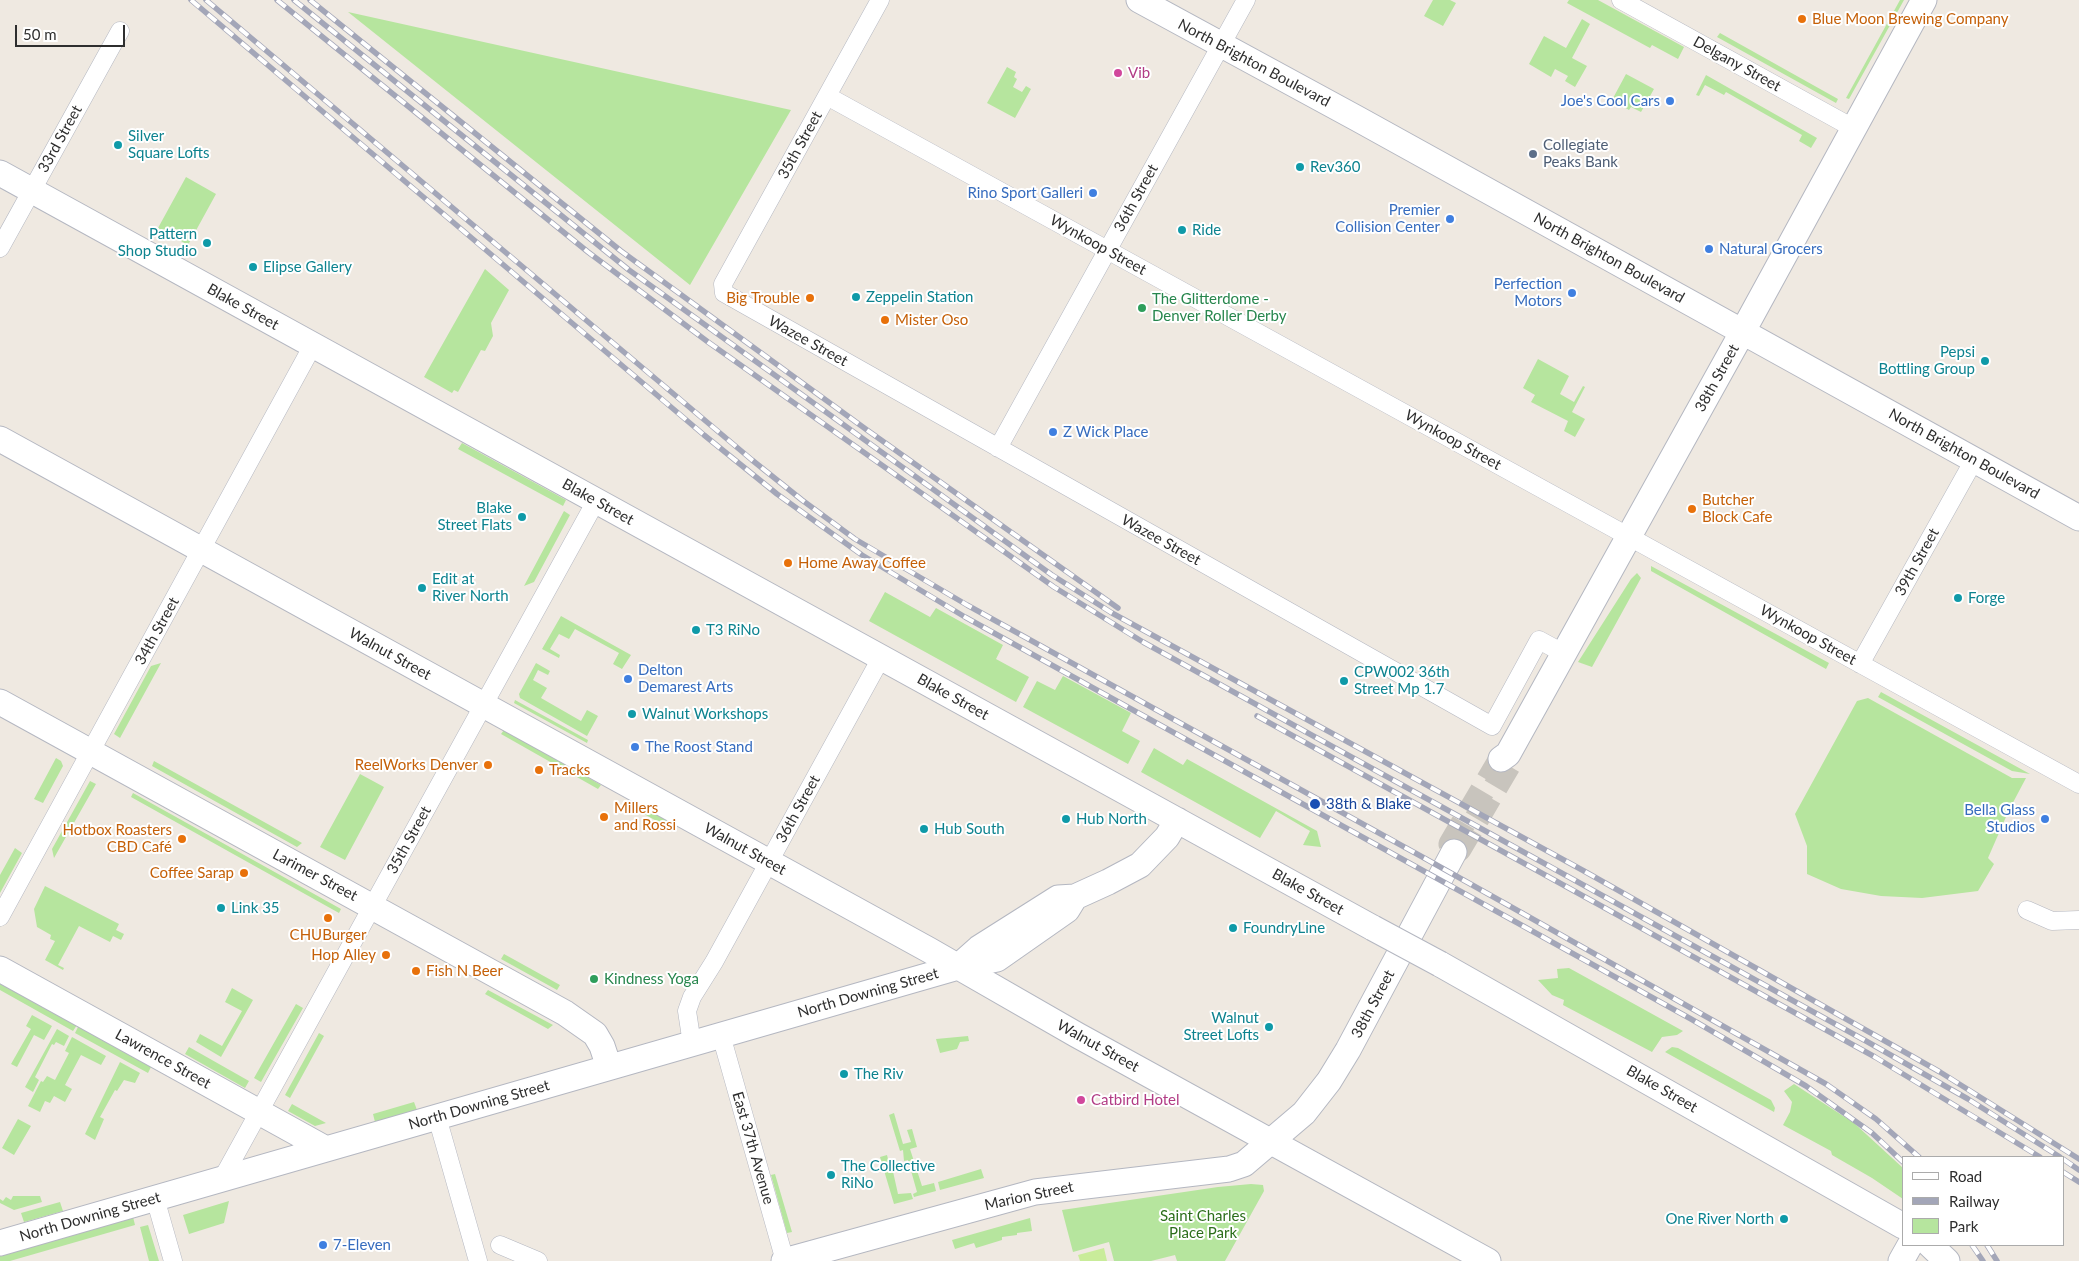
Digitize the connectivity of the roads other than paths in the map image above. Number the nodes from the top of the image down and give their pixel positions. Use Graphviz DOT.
graph roads {
  1 [pos="880,0"];
  2 [pos="1139,0"];
  3 [pos="1246,0"];
  4 [pos="1620,0"];
  5 [pos="1924,0"];
  6 [pos="120,31"];
  7 [pos="1221,45"];
  8 [pos="827,96"];
  9 [pos="1853,128"];
  10 [pos="0,173"];
  11 [pos="31,190"];
  12 [pos="0,248"];
  13 [pos="1107,250"];
  14 [pos="722,290"];
  15 [pos="1743,331"];
  16 [pos="313,345"];
  17 [pos="0,439"];
  18 [pos="998,448"];
  19 [pos="1974,460"];
  20 [pos="596,501"];
  21 [pos="2079,518"];
  22 [pos="1628,536"];
  23 [pos="201,550"];
  24 [pos="1564,653"];
  25 [pos="881,658"];
  26 [pos="1860,664"];
  27 [pos="0,702"];
  28 [pos="483,705"];
  29 [pos="90,752"];
  30 [pos="1506,759"];
  31 [pos="2079,784"];
  32 [pos="1177,820"];
  33 [pos="1454,852"];
  34 [pos="769,862"];
  35 [pos="372,907"];
  36 [pos="2027,910"];
  37 [pos="0,916"];
  38 [pos="2079,920"];
  39 [pos="958,967"];
  40 [pos="0,968"];
  41 [pos="721,1035"];
  42 [pos="692,1044"];
  43 [pos="609,1068"];
  44 [pos="259,1112"];
  45 [pos="437,1117"];
  46 [pos="1273,1142"];
  47 [pos="326,1149"];
  48 [pos="222,1179"];
  49 [pos="155,1198"];
  50 [pos="1902,1225"];
  51 [pos="0,1228"];
  52 [pos="28,1235"];
  53 [pos="0,1243"];
  54 [pos="500,1245"];
  55 [pos="1909,1246"];
  56 [pos="1931,1246"];
  57 [pos="173,1261"];
  58 [pos="478,1261"];
  59 [pos="538,1261"];
  60 [pos="785,1261"];
  61 [pos="1488,1261"];
  62 [pos="1901,1261"];
  63 [pos="1947,1261"];
  1 -- 8 [label="street, 35th Street"];
  2 -- 7 [label="street, North Brighton Boulevard"];
  3 -- 7 [label="street, 36th Street"];
  4 -- 9 [label="street, Delgany Street"];
  5 -- 9 [label="street, 38th Street"];
  6 -- 11 [label="street, 33rd Street"];
  7 -- 13 [label="street, 36th Street"];
  7 -- 15 [label="street, North Brighton Boulevard"];
  8 -- 13 [label="street, Wynkoop Street"];
  8 -- 14 [label="street, 35th Street"];
  9 -- 15 [label="street, 38th Street"];
  10 -- 11 [label="street, Blake Street"];
  11 -- 12 [label="street, 33rd Street"];
  11 -- 16 [label="street, Blake Street"];
  13 -- 18 [label="street, 36th Street"];
  13 -- 22 [label="street, Wynkoop Street"];
  14 -- 18 [label="street, Wazee Street"];
  15 -- 19 [label="street, North Brighton Boulevard"];
  15 -- 22 [label="street, 38th Street"];
  16 -- 20 [label="street, Blake Street"];
  16 -- 23 [label="street, 34th Street"];
  17 -- 23 [label="street, Walnut Street"];
  18 -- 24 [label="street, Wazee Street"];
  19 -- 21 [label="street, North Brighton Boulevard"];
  19 -- 26 [label="street, 39th Street"];
  20 -- 25 [label="street, Blake Street"];
  20 -- 28 [label="street, 35th Street"];
  22 -- 24 [label="street, 38th Street"];
  22 -- 26 [label="street, Wynkoop Street"];
  23 -- 28 [label="street, Walnut Street"];
  23 -- 29 [label="street, 34th Street"];
  24 -- 30 [label="street, 38th Street"];
  25 -- 32 [label="street, Blake Street"];
  25 -- 34 [label="street, 36th Street"];
  26 -- 31 [label="street, Wynkoop Street"];
  27 -- 29 [label="street, Larimer Street"];
  28 -- 34 [label="street, Walnut Street"];
  28 -- 35 [label="street, 35th Street"];
  29 -- 35 [label="street, Larimer Street"];
  29 -- 37 [label="street, 34th Street"];
  32 -- 39 [label="street, North Downing Street"];
  32 -- 50 [label="street, Blake Street, bridge"];
  33 -- 46 [label="street, 38th Street"];
  34 -- 39 [label="street, Walnut Street"];
  34 -- 42 [label="street, 36th Street"];
  35 -- 43 [label="street, Larimer Street"];
  35 -- 44 [label="street, 35th Street"];
  36 -- 38 [label="street"];
  39 -- 41 [label="street, North Downing Street"];
  39 -- 46 [label="street, Walnut Street"];
  40 -- 44 [label="street, Lawrence Street"];
  41 -- 42 [label="street, North Downing Street"];
  41 -- 60 [label="street, East 37th Avenue"];
  42 -- 43 [label="street, North Downing Street"];
  43 -- 45 [label="street, North Downing Street"];
  44 -- 47 [label="street, Lawrence Street"];
  44 -- 48 [label="street, 35th Street"];
  45 -- 47 [label="street, North Downing Street"];
  45 -- 58 [label="street"];
  46 -- 60 [label="street, Marion Street"];
  46 -- 61 [label="street, Walnut Street"];
  47 -- 48 [label="street, North Downing Street"];
  48 -- 49 [label="street, North Downing Street"];
  49 -- 52 [label="street, North Downing Street"];
  49 -- 57 [label="street"];
  51 -- 52 [label="street"];
  52 -- 53 [label="street, North Downing Street"];
  54 -- 59 [label="street"];
  55 -- 62 [label="street"];
  56 -- 63 [label="street"];
}
